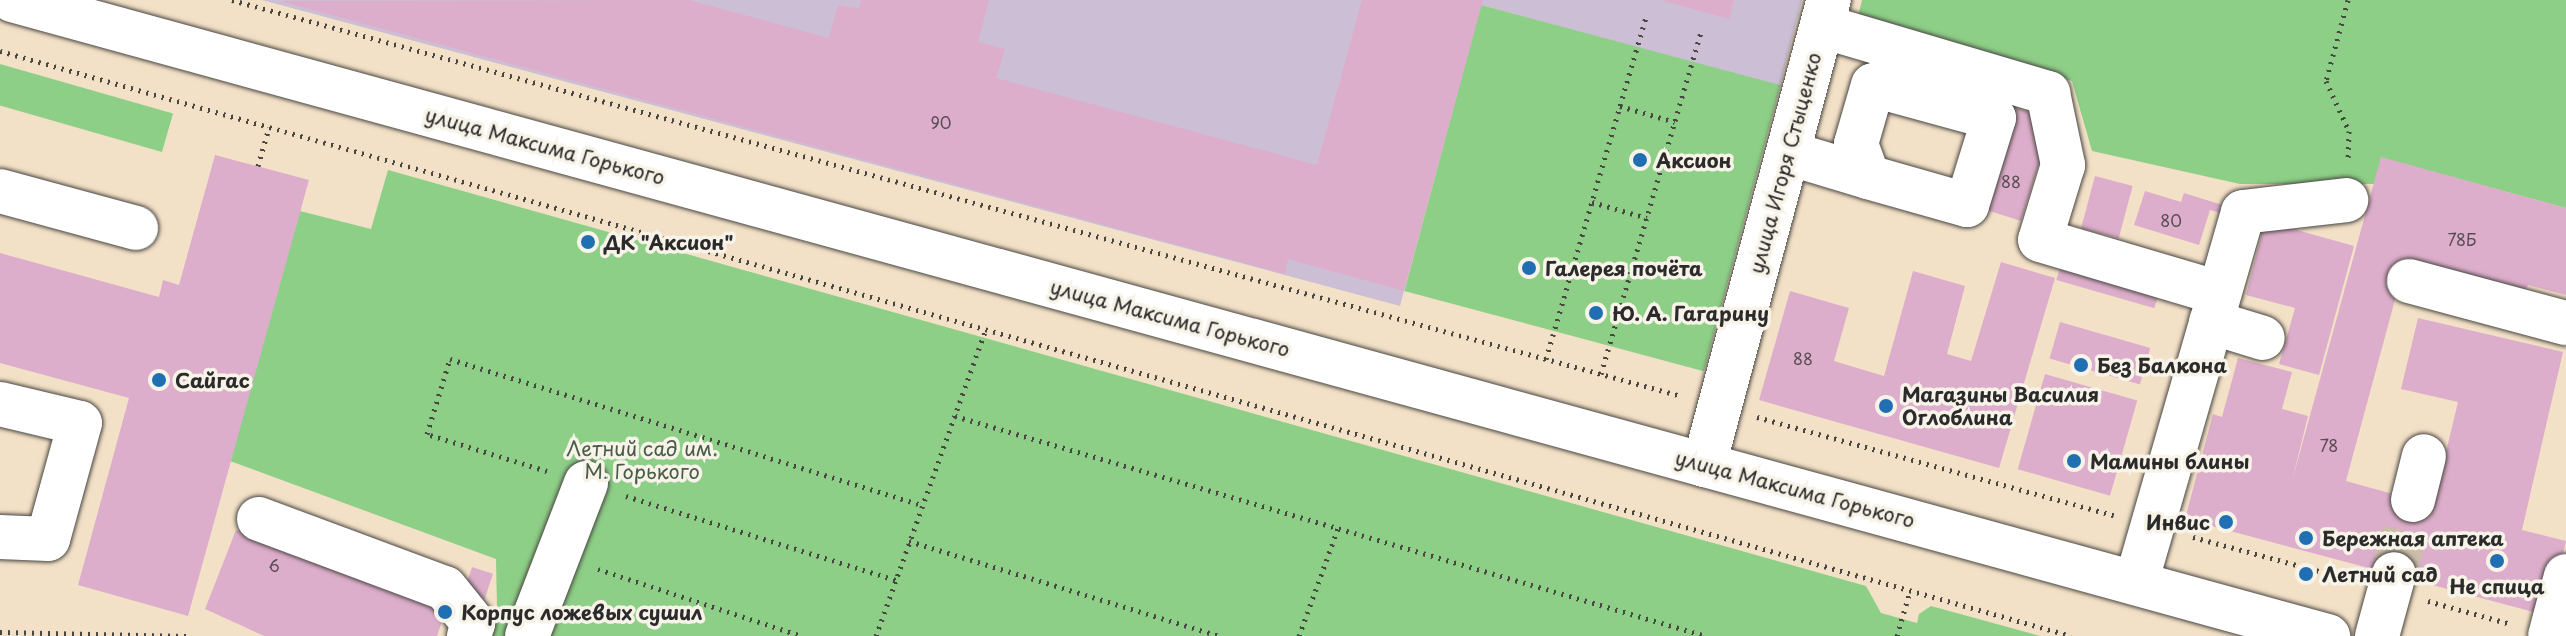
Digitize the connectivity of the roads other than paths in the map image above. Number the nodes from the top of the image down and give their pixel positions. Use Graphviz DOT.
graph roads {
  1 [pos="12,0"];
  2 [pos="1825,13"];
  3 [pos="1788,153"];
  4 [pos="1868,177"];
  5 [pos="0,191"];
  6 [pos="2346,200"];
  7 [pos="136,228"];
  8 [pos="2409,281"];
  9 [pos="2215,307"];
  10 [pos="2566,323"];
  11 [pos="2263,338"];
  12 [pos="0,404"];
  13 [pos="2424,456"];
  14 [pos="1704,465"];
  15 [pos="586,483"];
  16 [pos="2413,500"];
  17 [pos="259,519"];
  18 [pos="0,537"];
  19 [pos="2394,574"];
  20 [pos="2566,576"];
  21 [pos="2136,583"];
  22 [pos="469,636"];
  23 [pos="527,636"];
  24 [pos="2328,636"];
  25 [pos="2377,636"];
  26 [pos="2550,636"];
  1 -- 14 [label="main road, улица Максима Горького"];
  2 -- 3 [label="main road, улица Игоря Стыценко"];
  2 -- 9 [label="main road"];
  3 -- 4 [label="main road"];
  3 -- 14 [label="main road, улица Игоря Стыценко"];
  5 -- 7 [label="main road"];
  6 -- 9 [label="main road"];
  8 -- 10 [label="main road"];
  9 -- 11 [label="main road"];
  9 -- 21 [label="main road"];
  12 -- 18 [label="main road"];
  13 -- 16 [label="main road"];
  14 -- 21 [label="main road, улица Максима Горького"];
  15 -- 23 [label="main road"];
  17 -- 22 [label="main road"];
  19 -- 25 [label="main road"];
  20 -- 26 [label="main road"];
  21 -- 24 [label="main road, улица Максима Горького"];
}
